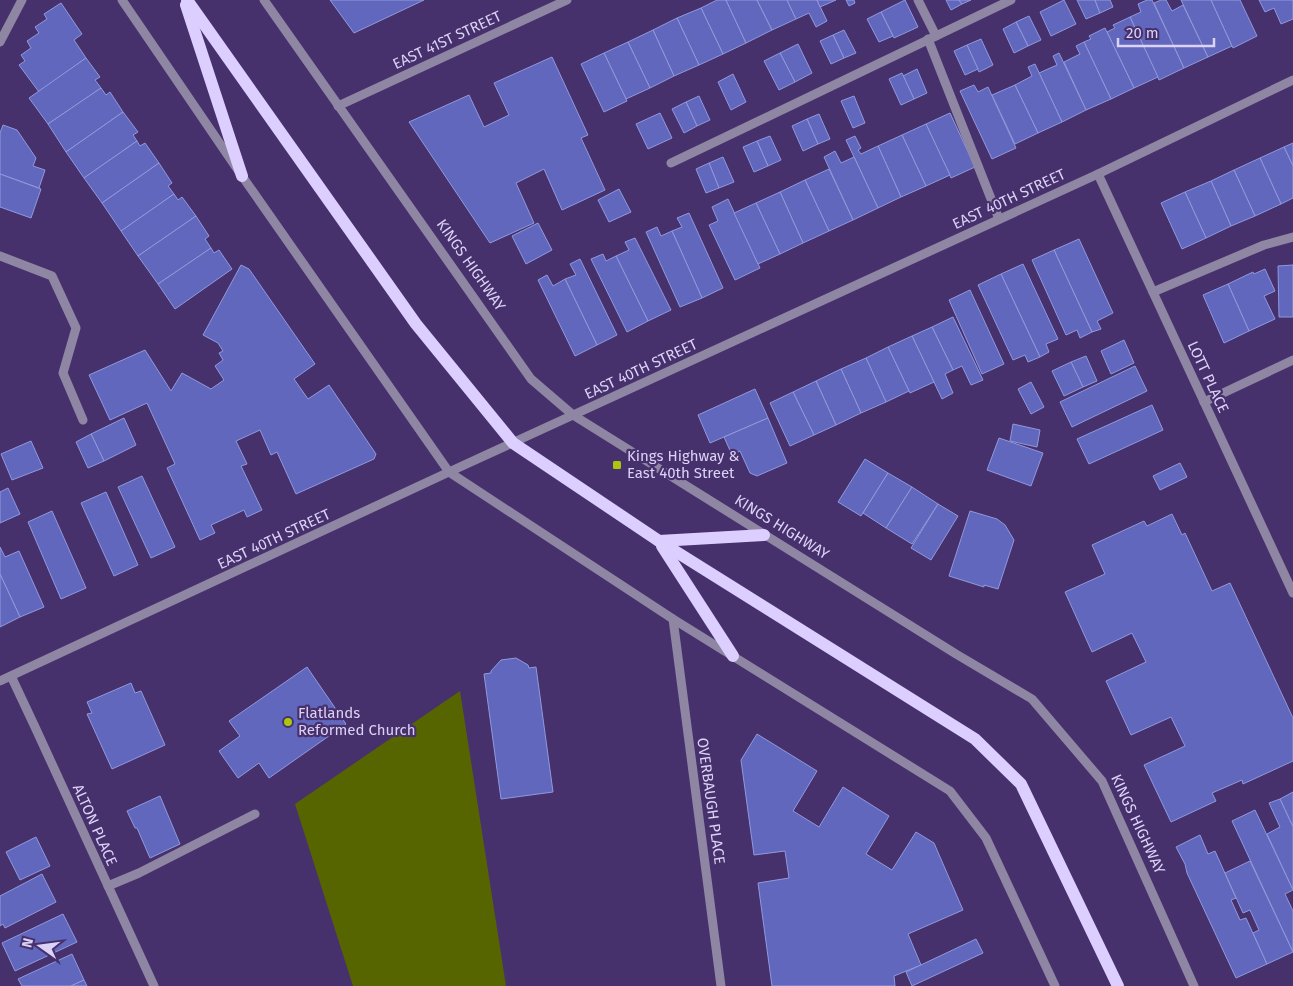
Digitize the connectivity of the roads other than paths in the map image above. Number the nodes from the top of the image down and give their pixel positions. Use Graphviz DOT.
graph roads {
  1 [pos="22,0"];
  2 [pos="122,0"];
  3 [pos="186,0"];
  4 [pos="264,0"];
  5 [pos="568,0"];
  6 [pos="918,0"];
  7 [pos="1011,0"];
  8 [pos="932,38"];
  9 [pos="0,42"];
  10 [pos="1293,80"];
  11 [pos="338,106"];
  12 [pos="671,163"];
  13 [pos="1098,174"];
  14 [pos="242,176"];
  15 [pos="999,219"];
  16 [pos="1293,237"];
  17 [pos="0,256"];
  18 [pos="1153,292"];
  19 [pos="1293,360"];
  20 [pos="1204,402"];
  21 [pos="573,415"];
  22 [pos="83,420"];
  23 [pos="513,443"];
  24 [pos="449,472"];
  25 [pos="764,534"];
  26 [pos="659,541"];
  27 [pos="1293,593"];
  28 [pos="673,619"];
  29 [pos="733,656"];
  30 [pos="11,676"];
  31 [pos="0,681"];
  32 [pos="255,814"];
  33 [pos="108,886"];
  34 [pos="154,986"];
  35 [pos="721,986"];
  36 [pos="1055,986"];
  37 [pos="1118,986"];
  38 [pos="1194,986"];
  1 -- 9 [label="street"];
  2 -- 14 [label="street"];
  3 -- 14 [label="main road"];
  3 -- 23 [label="main road"];
  4 -- 11 [label="street, KINGS HIGHWAY"];
  5 -- 11 [label="street, EAST 41ST STREET"];
  6 -- 8 [label="street"];
  7 -- 8 [label="street"];
  8 -- 12 [label="street"];
  8 -- 15 [label="street"];
  10 -- 13 [label="street, EAST 40TH STREET"];
  11 -- 21 [label="street, KINGS HIGHWAY"];
  13 -- 15 [label="street, EAST 40TH STREET"];
  13 -- 18 [label="street, LOTT PLACE"];
  14 -- 24 [label="street"];
  15 -- 21 [label="street, EAST 40TH STREET"];
  16 -- 18 [label="street"];
  17 -- 22 [label="street"];
  18 -- 20 [label="street, LOTT PLACE"];
  19 -- 20 [label="street"];
  20 -- 27 [label="street, LOTT PLACE"];
  21 -- 23 [label="street, EAST 40TH STREET"];
  21 -- 25 [label="street, KINGS HIGHWAY"];
  23 -- 24 [label="street, EAST 40TH STREET"];
  23 -- 26 [label="main road"];
  24 -- 28 [label="street"];
  24 -- 30 [label="street, EAST 40TH STREET"];
  25 -- 26 [label="main road"];
  25 -- 38 [label="street, KINGS HIGHWAY"];
  26 -- 29 [label="main road"];
  26 -- 37 [label="main road"];
  28 -- 29 [label="street"];
  28 -- 35 [label="street, OVERBAUGH PLACE"];
  29 -- 36 [label="street"];
  30 -- 31 [label="street, EAST 40TH STREET"];
  30 -- 33 [label="street, ALTON PLACE"];
  32 -- 33 [label="street"];
  33 -- 34 [label="street, ALTON PLACE"];
}
